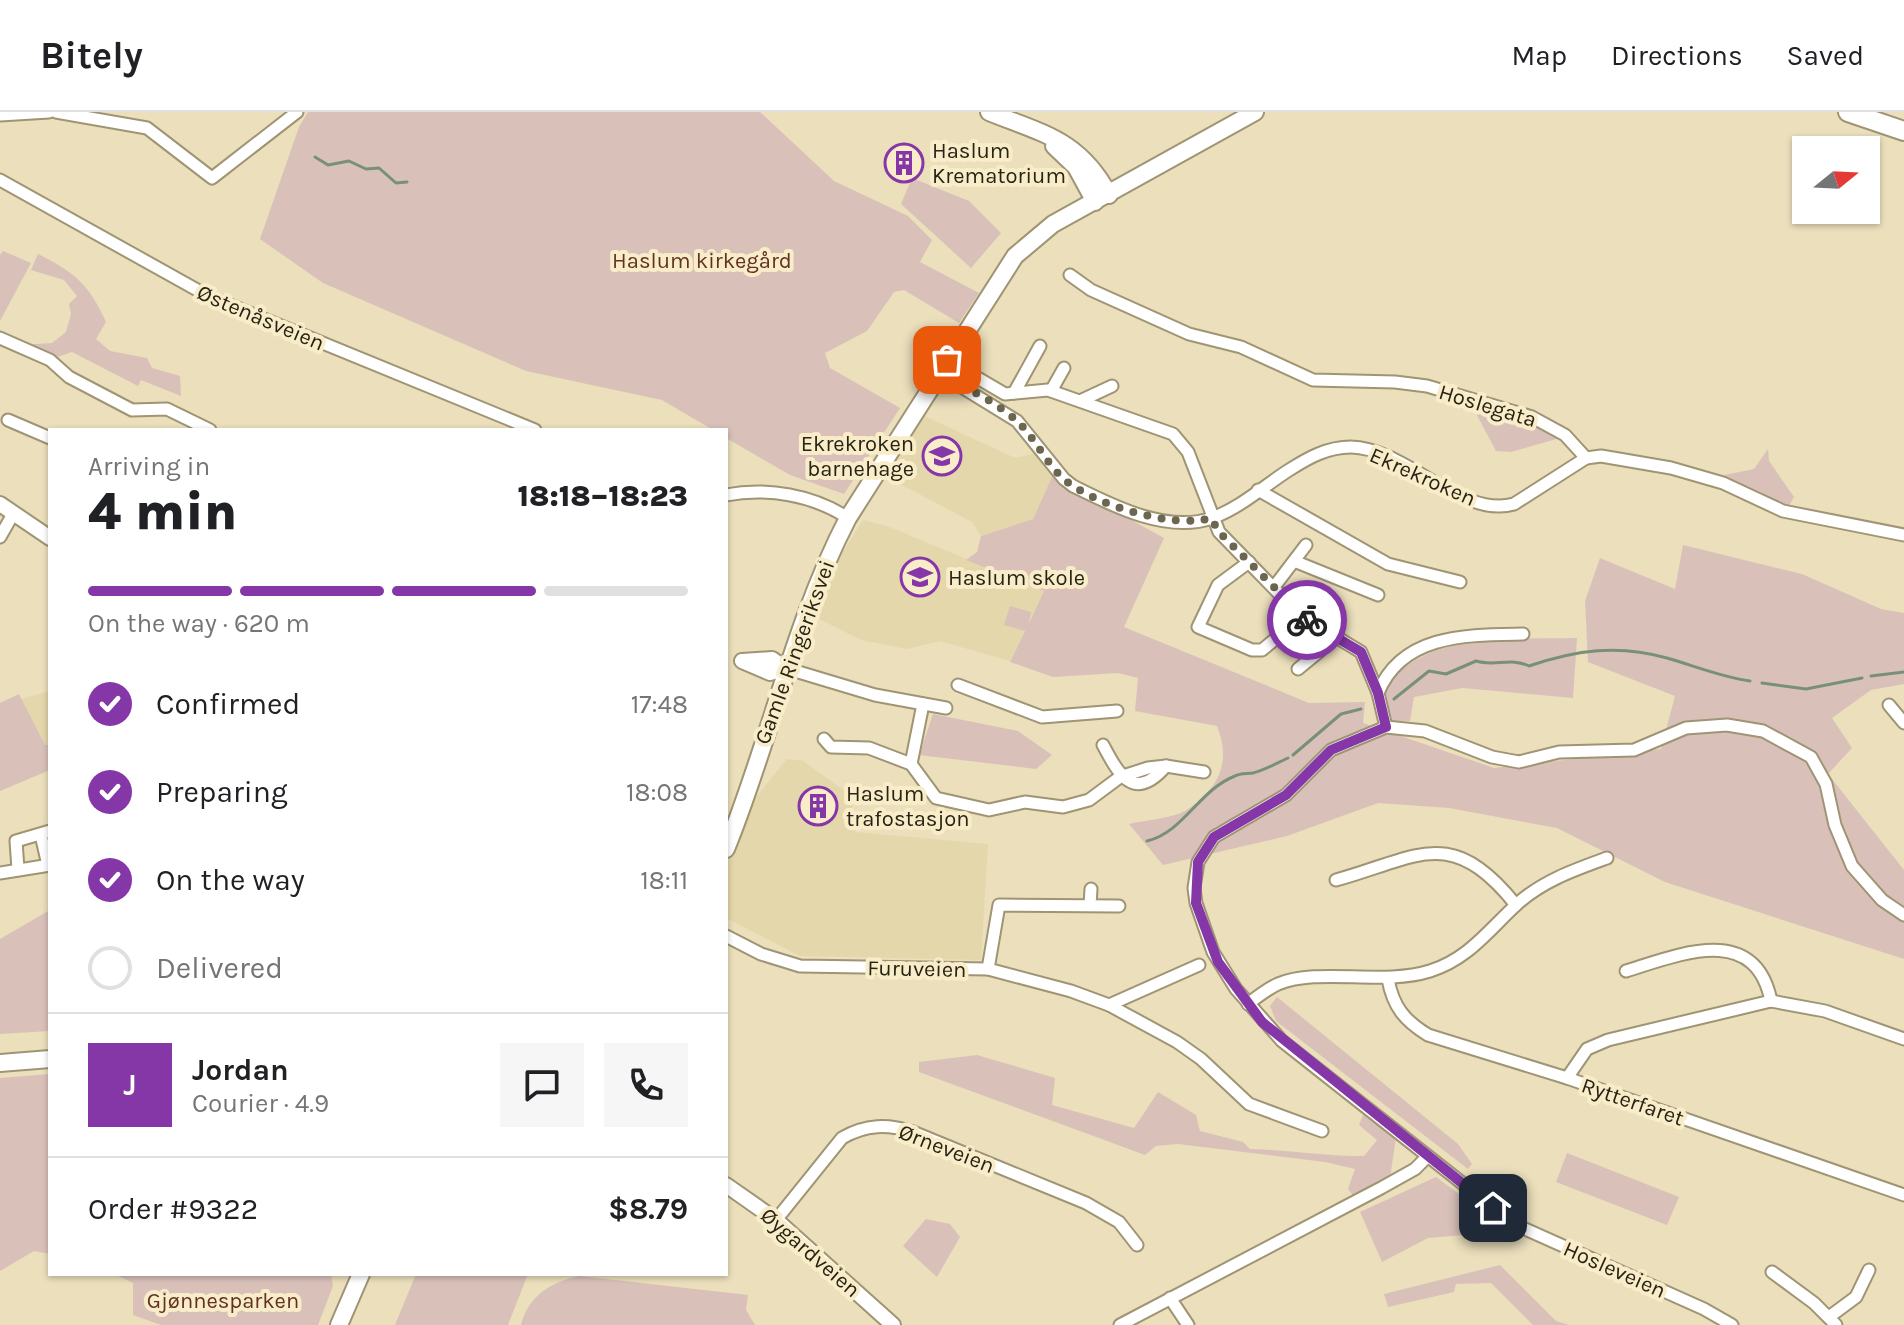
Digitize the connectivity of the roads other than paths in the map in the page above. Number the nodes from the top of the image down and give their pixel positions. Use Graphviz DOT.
graph roads {
  1 [pos="49,112"];
  2 [pos="56,112"];
  3 [pos="297,112"];
  4 [pos="989,112"];
  5 [pos="1255,112"];
  6 [pos="1848,112"];
  7 [pos="0,115"];
  8 [pos="1904,131"];
  9 [pos="0,180"];
  10 [pos="1102,198"];
  11 [pos="1070,275"];
  12 [pos="0,338"];
  13 [pos="1040,346"];
  14 [pos="943,366"];
  15 [pos="1064,368"];
  16 [pos="1112,386"];
  17 [pos="1051,391"];
  18 [pos="1014,393"];
  19 [pos="1082,400"];
  20 [pos="8,420"];
  21 [pos="206,428"];
  22 [pos="530,428"];
  23 [pos="48,437"];
  24 [pos="1586,458"];
  25 [pos="1258,490"];
  26 [pos="728,495"];
  27 [pos="0,504"];
  28 [pos="13,514"];
  29 [pos="848,518"];
  30 [pos="1211,518"];
  31 [pos="1904,535"];
  32 [pos="0,537"];
  33 [pos="48,537"];
  34 [pos="1306,545"];
  35 [pos="1294,561"];
  36 [pos="1249,562"];
  37 [pos="1460,582"];
  38 [pos="1274,587"];
  39 [pos="1378,595"];
  40 [pos="1302,617"];
  41 [pos="1329,632"];
  42 [pos="1523,634"];
  43 [pos="728,659"];
  44 [pos="785,668"];
  45 [pos="1298,669"];
  46 [pos="958,685"];
  47 [pos="1378,693"];
  48 [pos="923,704"];
  49 [pos="1889,705"];
  50 [pos="946,708"];
  51 [pos="1117,711"];
  52 [pos="1904,723"];
  53 [pos="1386,727"];
  54 [pos="824,739"];
  55 [pos="1103,745"];
  56 [pos="911,764"];
  57 [pos="1204,772"];
  58 [pos="1120,777"];
  59 [pos="731,823"];
  60 [pos="46,833"];
  61 [pos="48,854"];
  62 [pos="1607,858"];
  63 [pos="48,865"];
  64 [pos="18,869"];
  65 [pos="0,873"];
  66 [pos="1336,880"];
  67 [pos="1091,889"];
  68 [pos="1090,905"];
  69 [pos="1516,905"];
  70 [pos="1119,906"];
  71 [pos="1904,915"];
  72 [pos="728,937"];
  73 [pos="1199,965"];
  74 [pos="988,969"];
  75 [pos="1626,971"];
  76 [pos="1388,979"];
  77 [pos="1771,1001"];
  78 [pos="1248,1004"];
  79 [pos="1109,1005"];
  80 [pos="1904,1039"];
  81 [pos="48,1059"];
  82 [pos="0,1063"];
  83 [pos="1567,1078"];
  84 [pos="1322,1131"];
  85 [pos="1427,1157"];
  86 [pos="728,1186"];
  87 [pos="1904,1195"];
  88 [pos="776,1220"];
  89 [pos="1137,1245"];
  90 [pos="1869,1270"];
  91 [pos="1772,1272"];
  92 [pos="353,1276"];
  93 [pos="360,1276"];
  94 [pos="352,1293"];
  95 [pos="1170,1298"];
  96 [pos="1832,1321"];
  97 [pos="339,1325"];
  98 [pos="893,1325"];
  99 [pos="1120,1325"];
  100 [pos="1188,1325"];
  101 [pos="1732,1325"];
  1 -- 7 [label="street"];
  2 -- 3 [label="street"];
  4 -- 10 [label="main road"];
  5 -- 10 [label="main road, Gamle Ringeriksvei"];
  6 -- 8 [label="main road"];
  9 -- 22 [label="street, Østenåsveien"];
  10 -- 14 [label="main road, Gamle Ringeriksvei"];
  11 -- 24 [label="street, Hoslegata"];
  12 -- 21 [label="street"];
  13 -- 18 [label="street"];
  14 -- 18 [label="street"];
  14 -- 29 [label="main road, Gamle Ringeriksvei"];
  14 -- 30 [label="street, Ekrekroken"];
  15 -- 17 [label="street"];
  16 -- 19 [label="street"];
  17 -- 18 [label="street"];
  17 -- 19 [label="street"];
  19 -- 30 [label="street"];
  20 -- 23 [label="street"];
  24 -- 25 [label="street, Ekrekroken"];
  24 -- 31 [label="street"];
  25 -- 30 [label="street, Ekrekroken"];
  25 -- 37 [label="street"];
  26 -- 29 [label="street"];
  27 -- 28 [label="street"];
  28 -- 32 [label="street"];
  28 -- 33 [label="street"];
  29 -- 44 [label="main road, Gamle Ringeriksvei"];
  30 -- 36 [label="street"];
  34 -- 35 [label="street"];
  35 -- 38 [label="street"];
  35 -- 39 [label="street"];
  36 -- 38 [label="street"];
  36 -- 40 [label="street"];
  38 -- 40 [label="street"];
  40 -- 41 [label="street"];
  41 -- 45 [label="street"];
  41 -- 47 [label="street"];
  42 -- 47 [label="street"];
  43 -- 44 [label="street"];
  44 -- 48 [label="street"];
  44 -- 59 [label="main road, Gamle Ringeriksvei"];
  46 -- 51 [label="street"];
  47 -- 53 [label="street"];
  48 -- 50 [label="street"];
  48 -- 56 [label="street"];
  49 -- 52 [label="street"];
  53 -- 71 [label="street, Hosleveien"];
  53 -- 78 [label="street, Hosleveien"];
  54 -- 56 [label="street"];
  55 -- 58 [label="street"];
  56 -- 58 [label="street"];
  57 -- 58 [label="street"];
  60 -- 61 [label="street"];
  60 -- 64 [label="street"];
  62 -- 69 [label="street"];
  63 -- 64 [label="street"];
  64 -- 65 [label="street"];
  66 -- 69 [label="street"];
  67 -- 68 [label="street"];
  68 -- 70 [label="street"];
  68 -- 74 [label="street"];
  69 -- 76 [label="street"];
  72 -- 74 [label="street, Furuveien"];
  73 -- 79 [label="street"];
  74 -- 79 [label="street, Furuveien"];
  75 -- 77 [label="street"];
  76 -- 78 [label="street"];
  76 -- 83 [label="street, Rytterfaret"];
  77 -- 80 [label="street"];
  77 -- 83 [label="street"];
  78 -- 85 [label="street, Hosleveien"];
  79 -- 84 [label="street, Furuveien"];
  81 -- 82 [label="main road"];
  83 -- 87 [label="street, Rytterfaret"];
  85 -- 95 [label="street"];
  85 -- 101 [label="street, Hosleveien"];
  86 -- 88 [label="street, Øygardveien"];
  88 -- 89 [label="street, Ørneveien"];
  88 -- 98 [label="street, Øygardveien"];
  90 -- 96 [label="street"];
  91 -- 96 [label="street"];
  92 -- 94 [label="main road"];
  93 -- 94 [label="main road"];
  94 -- 97 [label="main road"];
  95 -- 99 [label="street"];
  95 -- 100 [label="street"];
}
